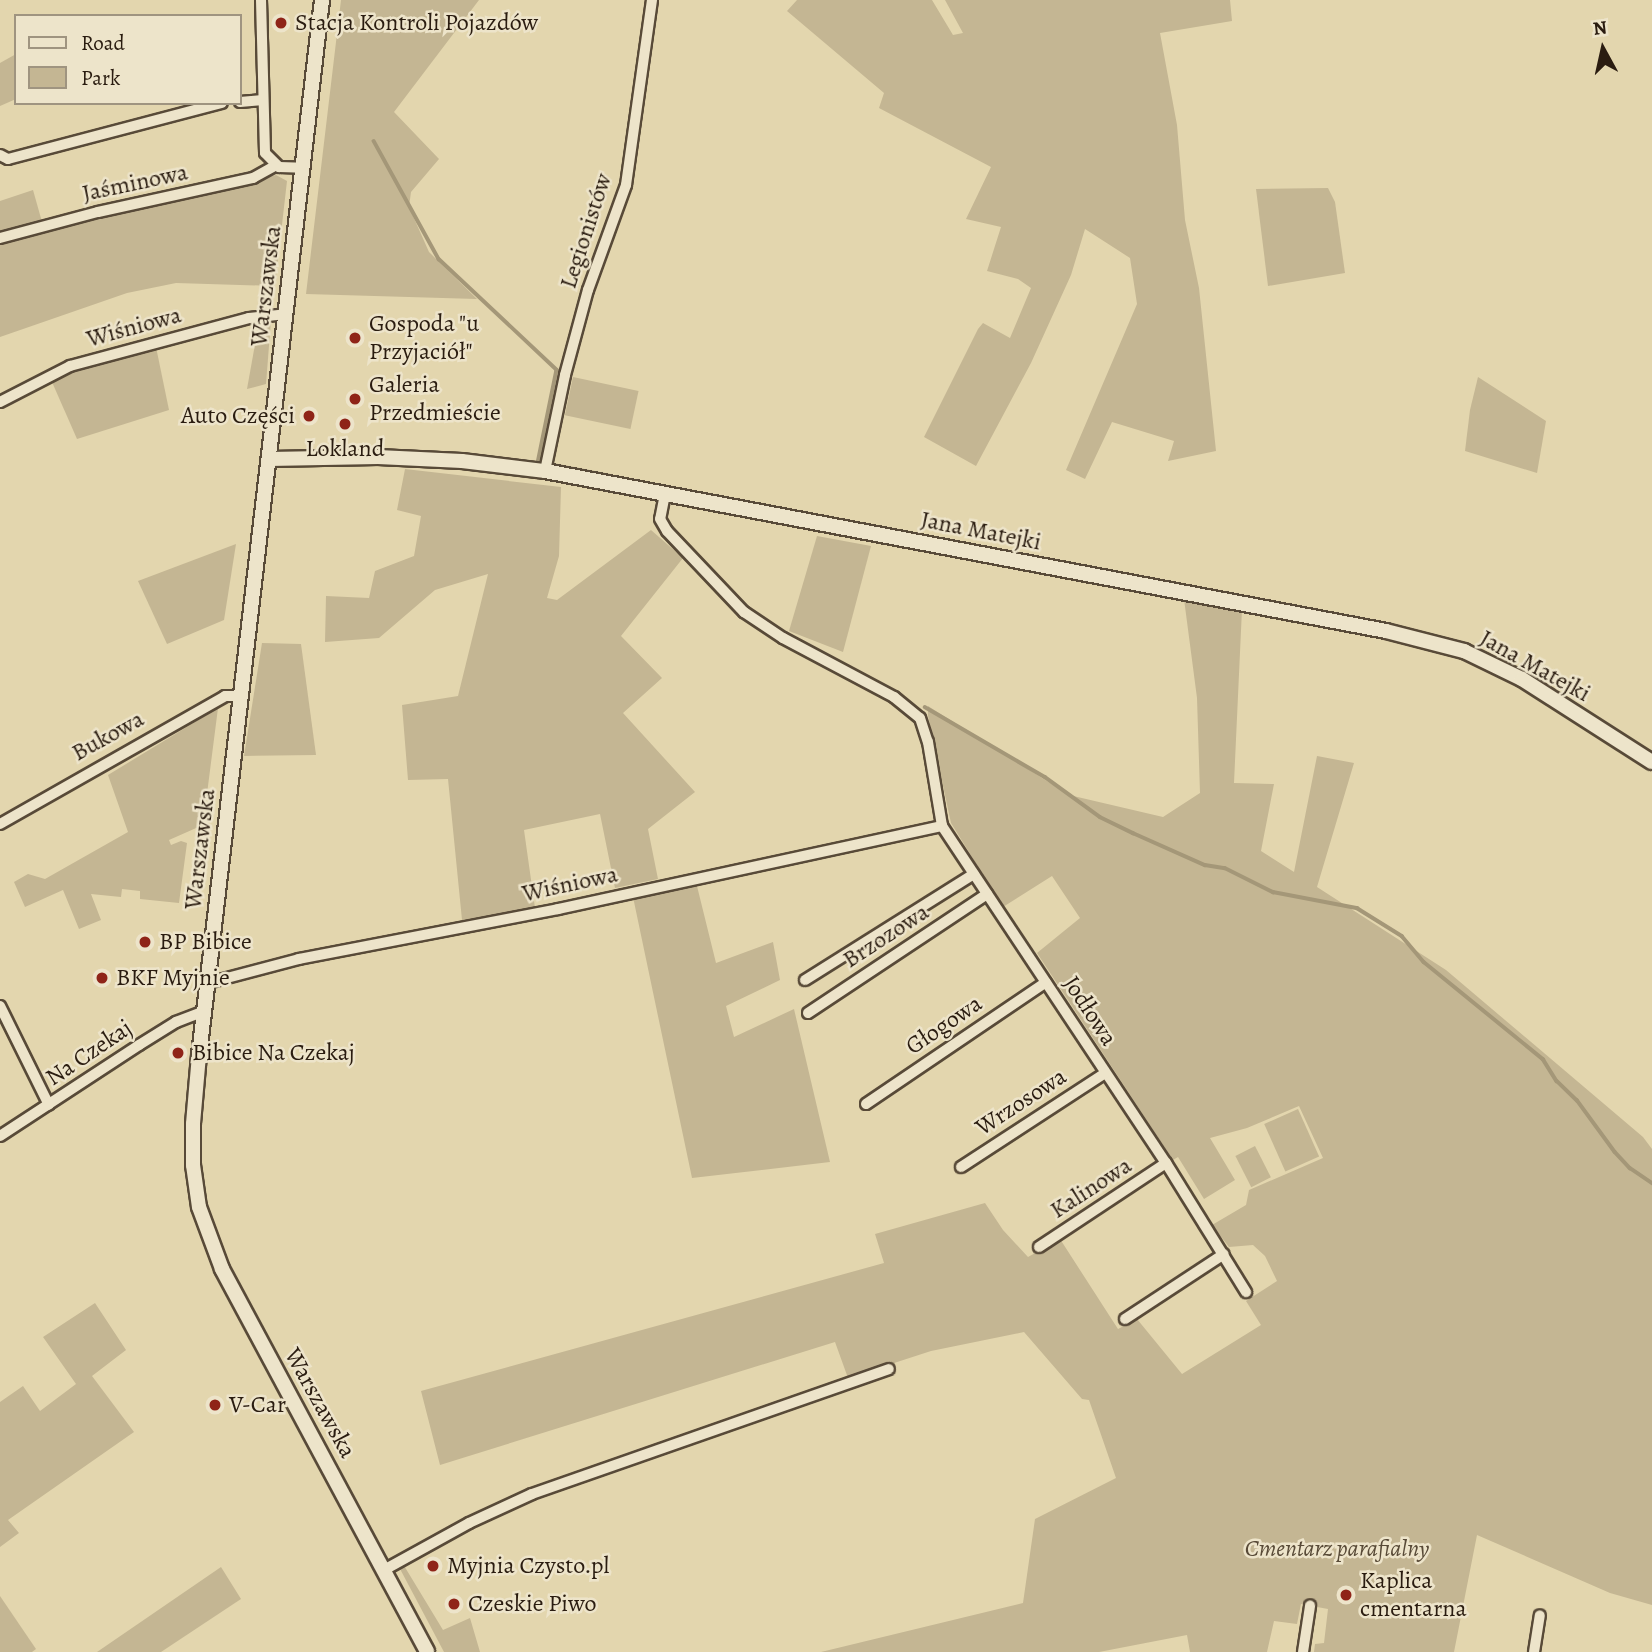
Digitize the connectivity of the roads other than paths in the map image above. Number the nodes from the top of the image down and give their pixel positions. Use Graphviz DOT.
graph roads {
  1 [pos="261,0"];
  2 [pos="322,0"];
  3 [pos="652,0"];
  4 [pos="263,100"];
  5 [pos="242,102"];
  6 [pos="214,105"];
  7 [pos="0,155"];
  8 [pos="276,165"];
  9 [pos="303,168"];
  10 [pos="0,238"];
  11 [pos="286,314"];
  12 [pos="0,402"];
  13 [pos="269,459"];
  14 [pos="545,471"];
  15 [pos="665,494"];
  16 [pos="241,696"];
  17 [pos="1652,762"];
  18 [pos="0,824"];
  19 [pos="942,826"];
  20 [pos="974,874"];
  21 [pos="987,894"];
  22 [pos="805,980"];
  23 [pos="1046,982"];
  24 [pos="208,983"];
  25 [pos="0,1006"];
  26 [pos="205,1011"];
  27 [pos="807,1013"];
  28 [pos="1105,1073"];
  29 [pos="866,1104"];
  30 [pos="49,1105"];
  31 [pos="0,1136"];
  32 [pos="1166,1163"];
  33 [pos="961,1167"];
  34 [pos="1038,1247"];
  35 [pos="1224,1254"];
  36 [pos="1246,1292"];
  37 [pos="1125,1319"];
  38 [pos="889,1369"];
  39 [pos="384,1570"];
  40 [pos="1310,1606"];
  41 [pos="1541,1615"];
  42 [pos="426,1652"];
  43 [pos="1303,1652"];
  44 [pos="1534,1652"];
  1 -- 4 [label="street"];
  2 -- 9 [label="main road, Warszawska"];
  3 -- 14 [label="street, Legionistów"];
  4 -- 5 [label="street"];
  4 -- 8 [label="street"];
  6 -- 7 [label="street"];
  8 -- 9 [label="street"];
  8 -- 10 [label="street, Jaśminowa"];
  9 -- 11 [label="main road, Warszawska"];
  11 -- 12 [label="street, Wiśniowa"];
  11 -- 13 [label="main road, Warszawska"];
  13 -- 14 [label="main road, Jana Matejki"];
  13 -- 16 [label="main road, Warszawska"];
  14 -- 15 [label="main road, Jana Matejki"];
  15 -- 17 [label="main road, Jana Matejki"];
  15 -- 19 [label="street, Jodłowa"];
  16 -- 18 [label="street, Bukowa"];
  16 -- 24 [label="main road, Warszawska"];
  19 -- 20 [label="street, Jodłowa"];
  19 -- 24 [label="street, Wiśniowa"];
  20 -- 21 [label="street, Jodłowa"];
  20 -- 22 [label="street, Brzozowa"];
  21 -- 23 [label="street, Jodłowa"];
  21 -- 27 [label="street, Brzozowa"];
  23 -- 28 [label="street, Jodłowa"];
  23 -- 29 [label="street, Głogowa"];
  24 -- 26 [label="main road, Warszawska"];
  25 -- 30 [label="street"];
  26 -- 30 [label="street, Na Czekaj"];
  26 -- 39 [label="main road, Warszawska"];
  28 -- 32 [label="street, Jodłowa"];
  28 -- 33 [label="street, Wrzosowa"];
  30 -- 31 [label="street, Na Czekaj"];
  32 -- 34 [label="street, Kalinowa"];
  32 -- 35 [label="street, Jodłowa"];
  35 -- 36 [label="street, Jodłowa"];
  35 -- 37 [label="street"];
  38 -- 39 [label="street"];
  39 -- 42 [label="main road, Warszawska"];
  40 -- 43 [label="street"];
  41 -- 44 [label="street"];
}
